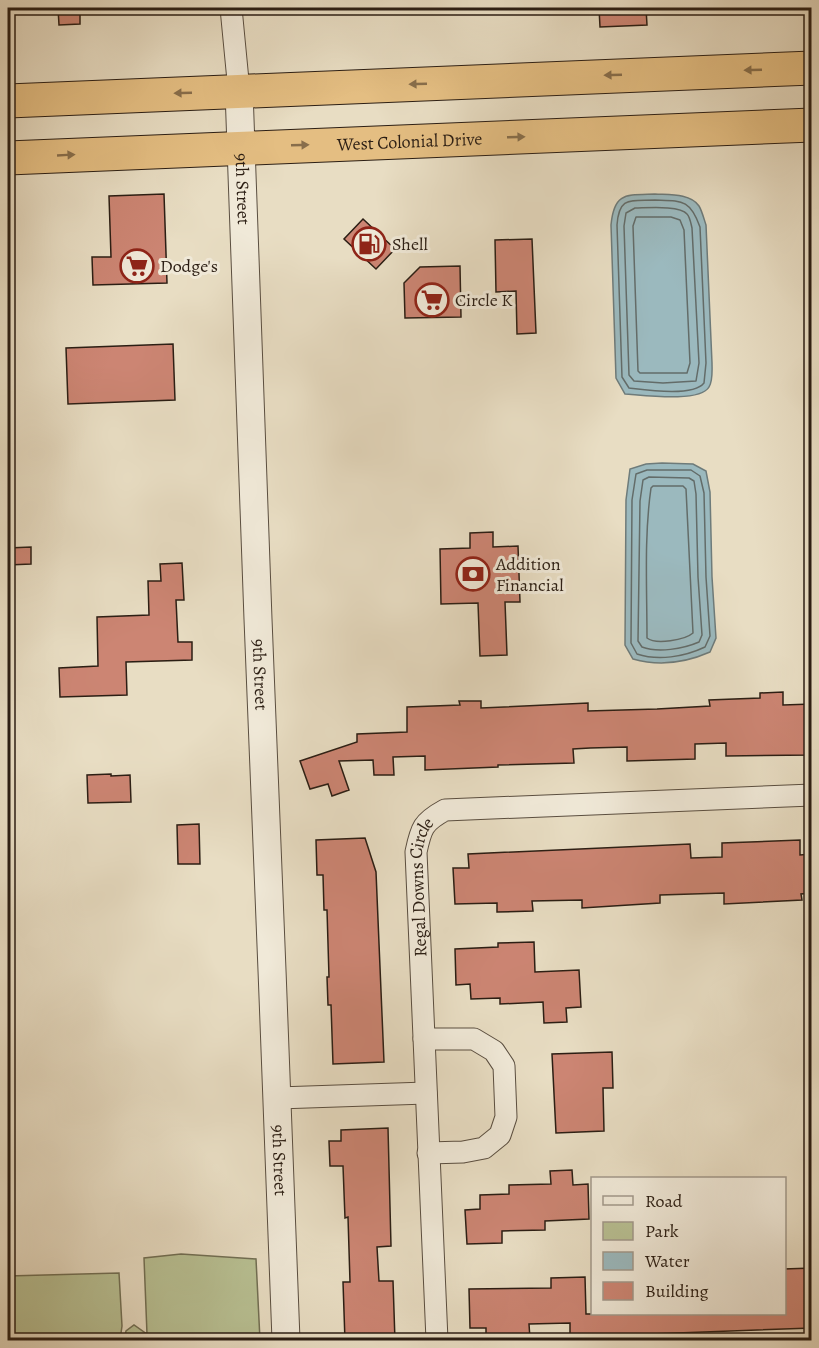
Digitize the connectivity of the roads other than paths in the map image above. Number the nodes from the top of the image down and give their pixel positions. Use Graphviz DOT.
graph roads {
  1 [pos="231,8"];
  2 [pos="812,68"];
  3 [pos="239,91"];
  4 [pos="8,101"];
  5 [pos="806,123"];
  6 [pos="242,147"];
  7 [pos="8,158"];
  8 [pos="812,795"];
  9 [pos="424,1039"];
  10 [pos="426,1093"];
  11 [pos="278,1098"];
  12 [pos="429,1153"];
  13 [pos="286,1341"];
  14 [pos="437,1341"];
  1 -- 3 [label="street, 9th Street"];
  2 -- 3 [label="highway, one-way"];
  3 -- 4 [label="highway, one-way"];
  3 -- 6 [label="street, 9th Street"];
  6 -- 5 [label="highway, West Colonial Drive, one-way"];
  7 -- 6 [label="highway, West Colonial Drive, one-way"];
  6 -- 11 [label="street, 9th Street"];
  8 -- 9 [label="street, Regal Downs Circle"];
  9 -- 10 [label="street, Regal Downs Circle"];
  9 -- 12 [label="street"];
  10 -- 11 [label="street"];
  10 -- 12 [label="street, Regal Downs Circle"];
  11 -- 13 [label="street, 9th Street"];
  12 -- 14 [label="street, Regal Downs Circle"];
}
